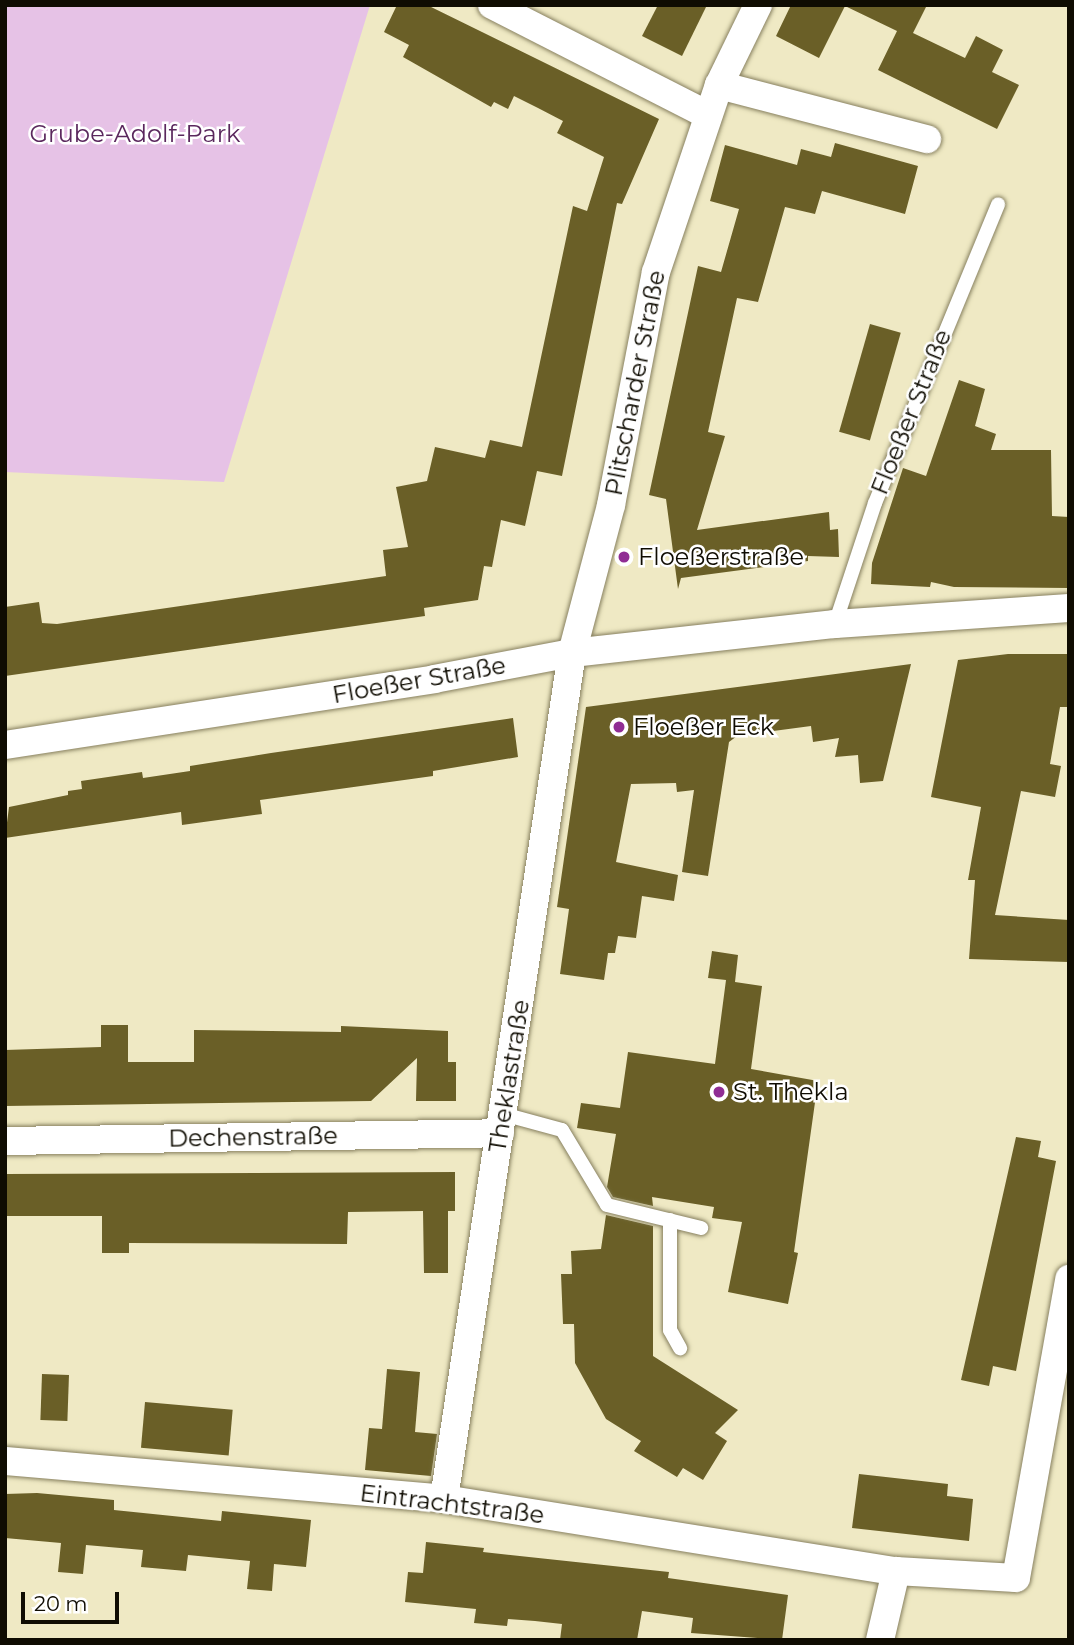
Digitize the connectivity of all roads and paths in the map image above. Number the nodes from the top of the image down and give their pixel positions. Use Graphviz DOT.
graph roads {
  1 [pos="492,5"];
  2 [pos="758,5"];
  3 [pos="719,85"];
  4 [pos="708,115"];
  5 [pos="927,139"];
  6 [pos="998,204"];
  7 [pos="1069,608"];
  8 [pos="835,624"];
  9 [pos="572,653"];
  10 [pos="5,745"];
  11 [pos="502,1123"];
  12 [pos="5,1141"];
  13 [pos="670,1220"];
  14 [pos="701,1228"];
  15 [pos="1069,1279"];
  16 [pos="680,1348"];
  17 [pos="5,1461"];
  18 [pos="444,1499"];
  19 [pos="895,1571"];
  20 [pos="880,1640"];
  1 -- 4 [label="street"];
  2 -- 3 [label="street, Plitscharder Straße"];
  3 -- 4 [label="street, Plitscharder Straße"];
  3 -- 5 [label="street"];
  4 -- 9 [label="street, Plitscharder Straße"];
  6 -- 8 [label="lane, Floeßer Straße"];
  7 -- 8 [label="street, Floeßer Straße"];
  8 -- 9 [label="street, Floeßer Straße"];
  9 -- 10 [label="street, Floeßer Straße"];
  9 -- 11 [label="street, Theklastraße"];
  11 -- 12 [label="street, Dechenstraße"];
  11 -- 13 [label="lane"];
  11 -- 18 [label="street, Theklastraße"];
  13 -- 14 [label="lane"];
  13 -- 16 [label="lane"];
  15 -- 19 [label="street, Eintrachtstraße"];
  17 -- 18 [label="street, Eintrachtstraße"];
  18 -- 19 [label="street, Eintrachtstraße"];
  19 -- 20 [label="street"];
}
